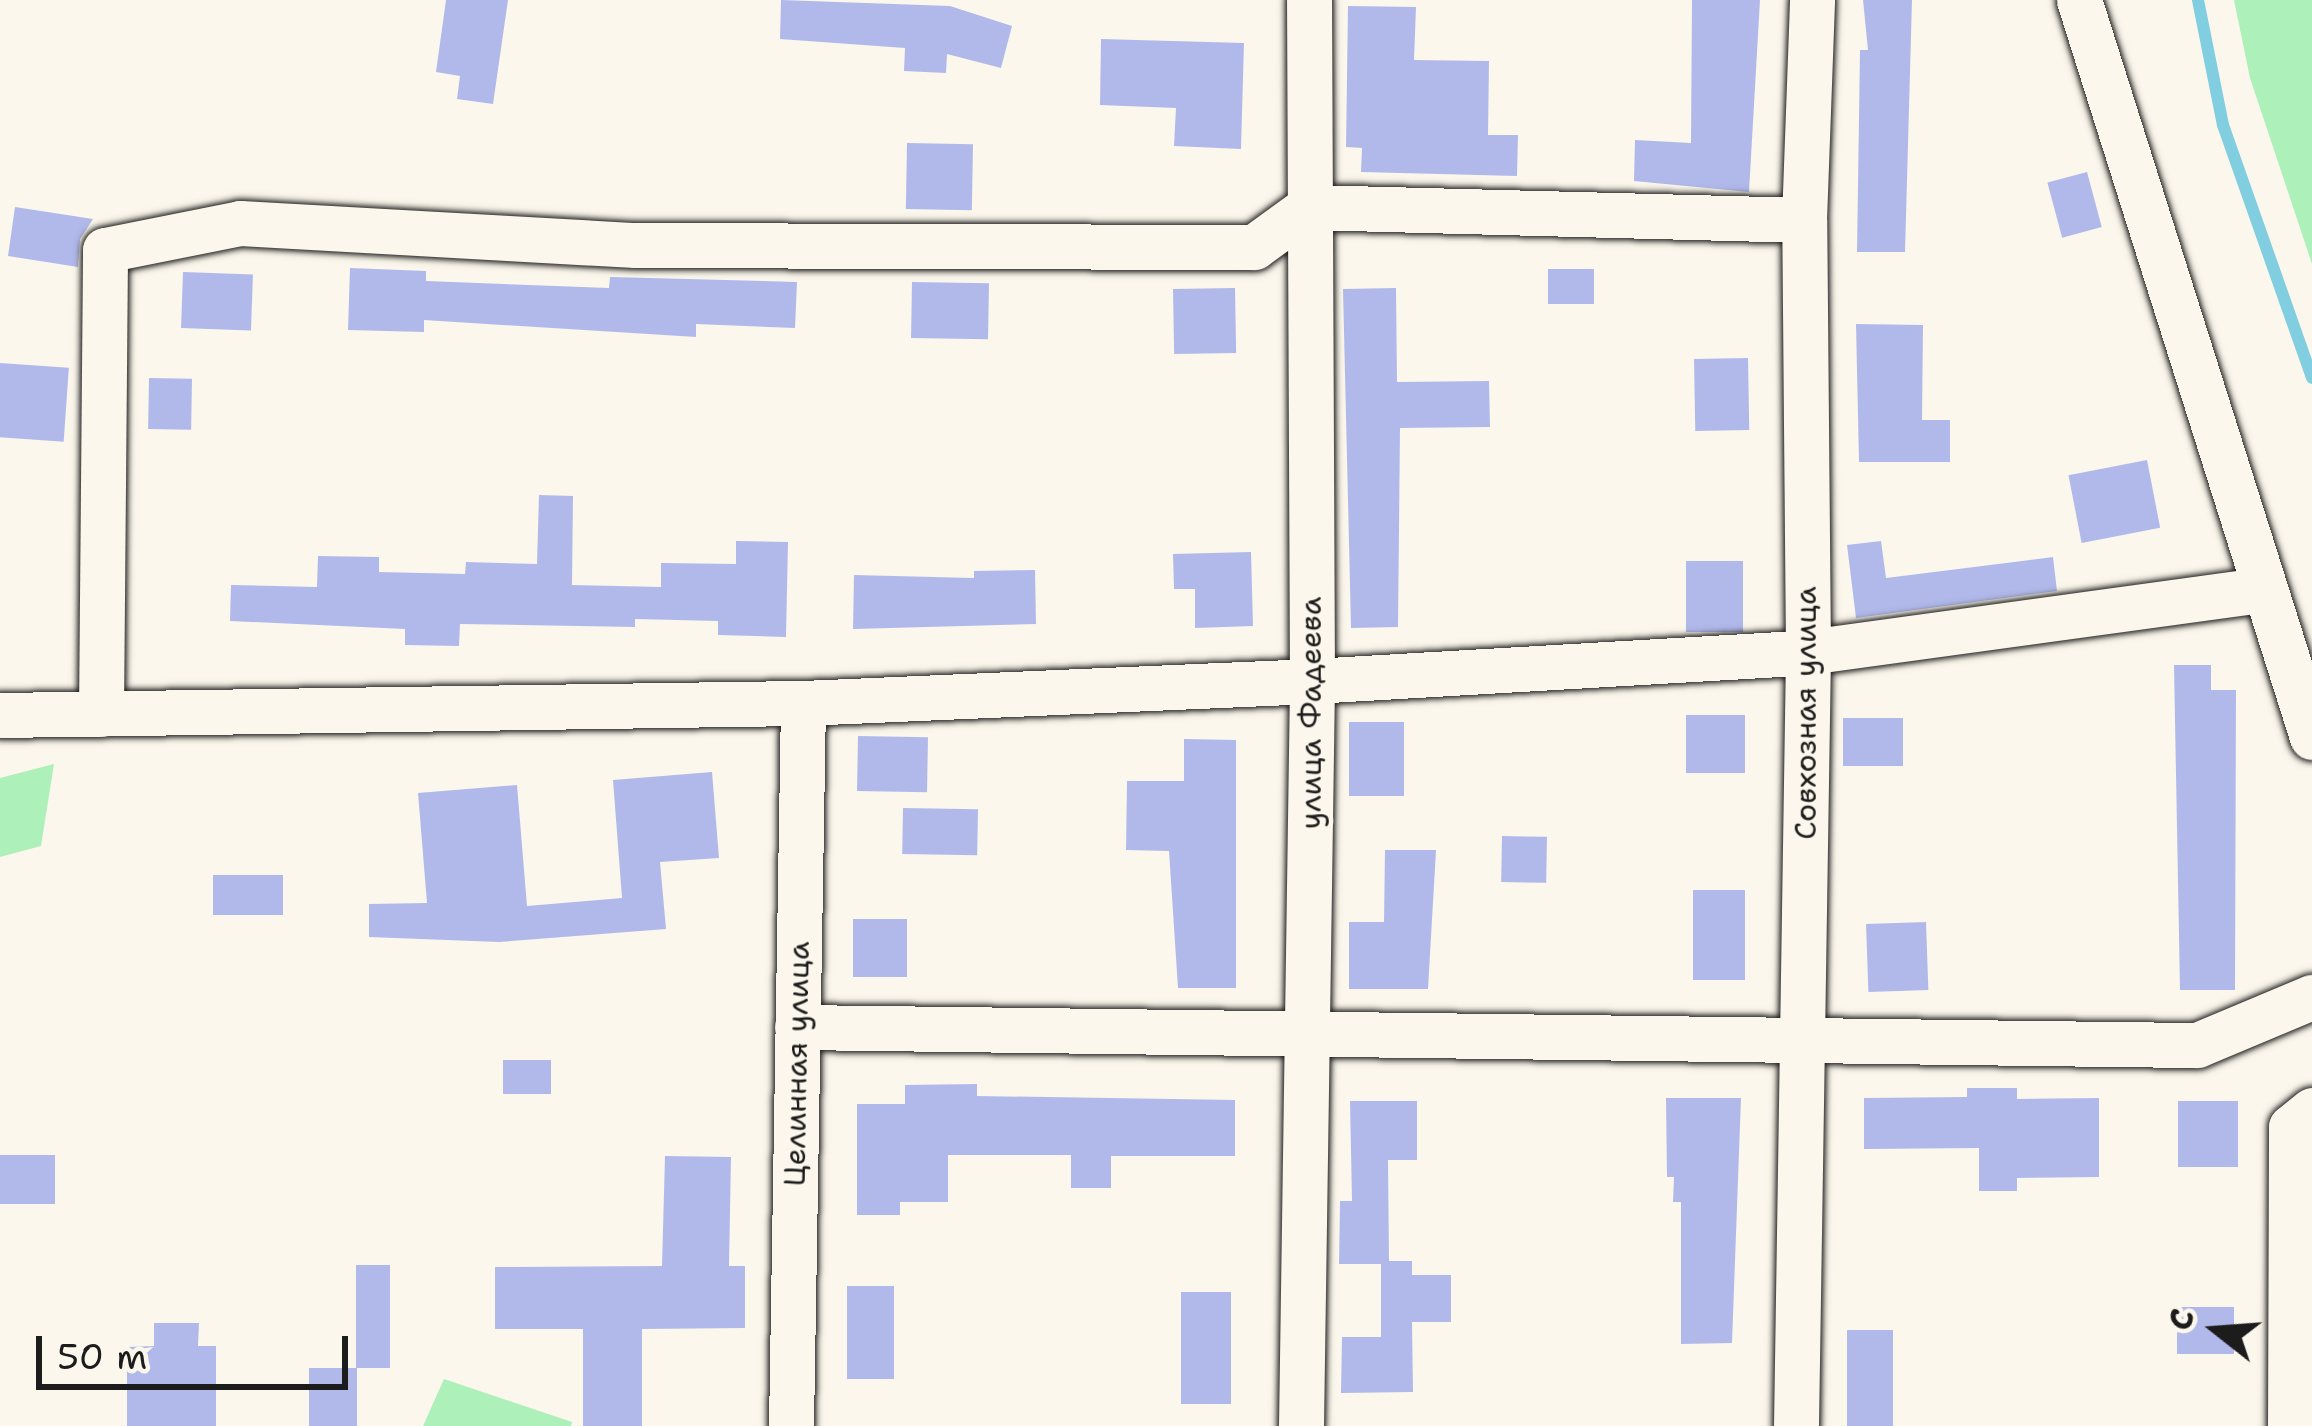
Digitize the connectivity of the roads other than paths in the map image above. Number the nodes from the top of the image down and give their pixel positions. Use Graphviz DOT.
graph roads {
  1 [pos="1309,0"];
  2 [pos="1812,0"];
  3 [pos="2079,0"];
  4 [pos="1310,207"];
  5 [pos="1804,220"];
  6 [pos="2264,590"];
  7 [pos="1808,652"];
  8 [pos="1312,681"];
  9 [pos="802,703"];
  10 [pos="101,714"];
  11 [pos="0,715"];
  12 [pos="2312,737"];
  13 [pos="2312,997"];
  14 [pos="797,1027"];
  15 [pos="1307,1031"];
  16 [pos="1802,1041"];
  17 [pos="2312,1110"];
  18 [pos="791,1426"];
  19 [pos="1301,1426"];
  20 [pos="1796,1426"];
  21 [pos="2290,1426"];
  1 -- 4 [label="street, улица Фадеева"];
  2 -- 5 [label="street, Совхозная улица"];
  3 -- 6 [label="street"];
  4 -- 5 [label="street"];
  4 -- 8 [label="street, улица Фадеева"];
  4 -- 10 [label="street"];
  5 -- 7 [label="street, Совхозная улица"];
  6 -- 7 [label="street"];
  6 -- 12 [label="street"];
  7 -- 8 [label="street"];
  7 -- 16 [label="street, Совхозная улица"];
  8 -- 9 [label="street"];
  8 -- 15 [label="street, улица Фадеева"];
  9 -- 10 [label="street"];
  9 -- 14 [label="street, Целинная улица"];
  10 -- 11 [label="street"];
  13 -- 16 [label="street"];
  14 -- 15 [label="street"];
  14 -- 18 [label="street, Целинная улица"];
  15 -- 16 [label="street"];
  15 -- 19 [label="street, улица Фадеева"];
  16 -- 20 [label="street, Совхозная улица"];
  17 -- 21 [label="street"];
}
